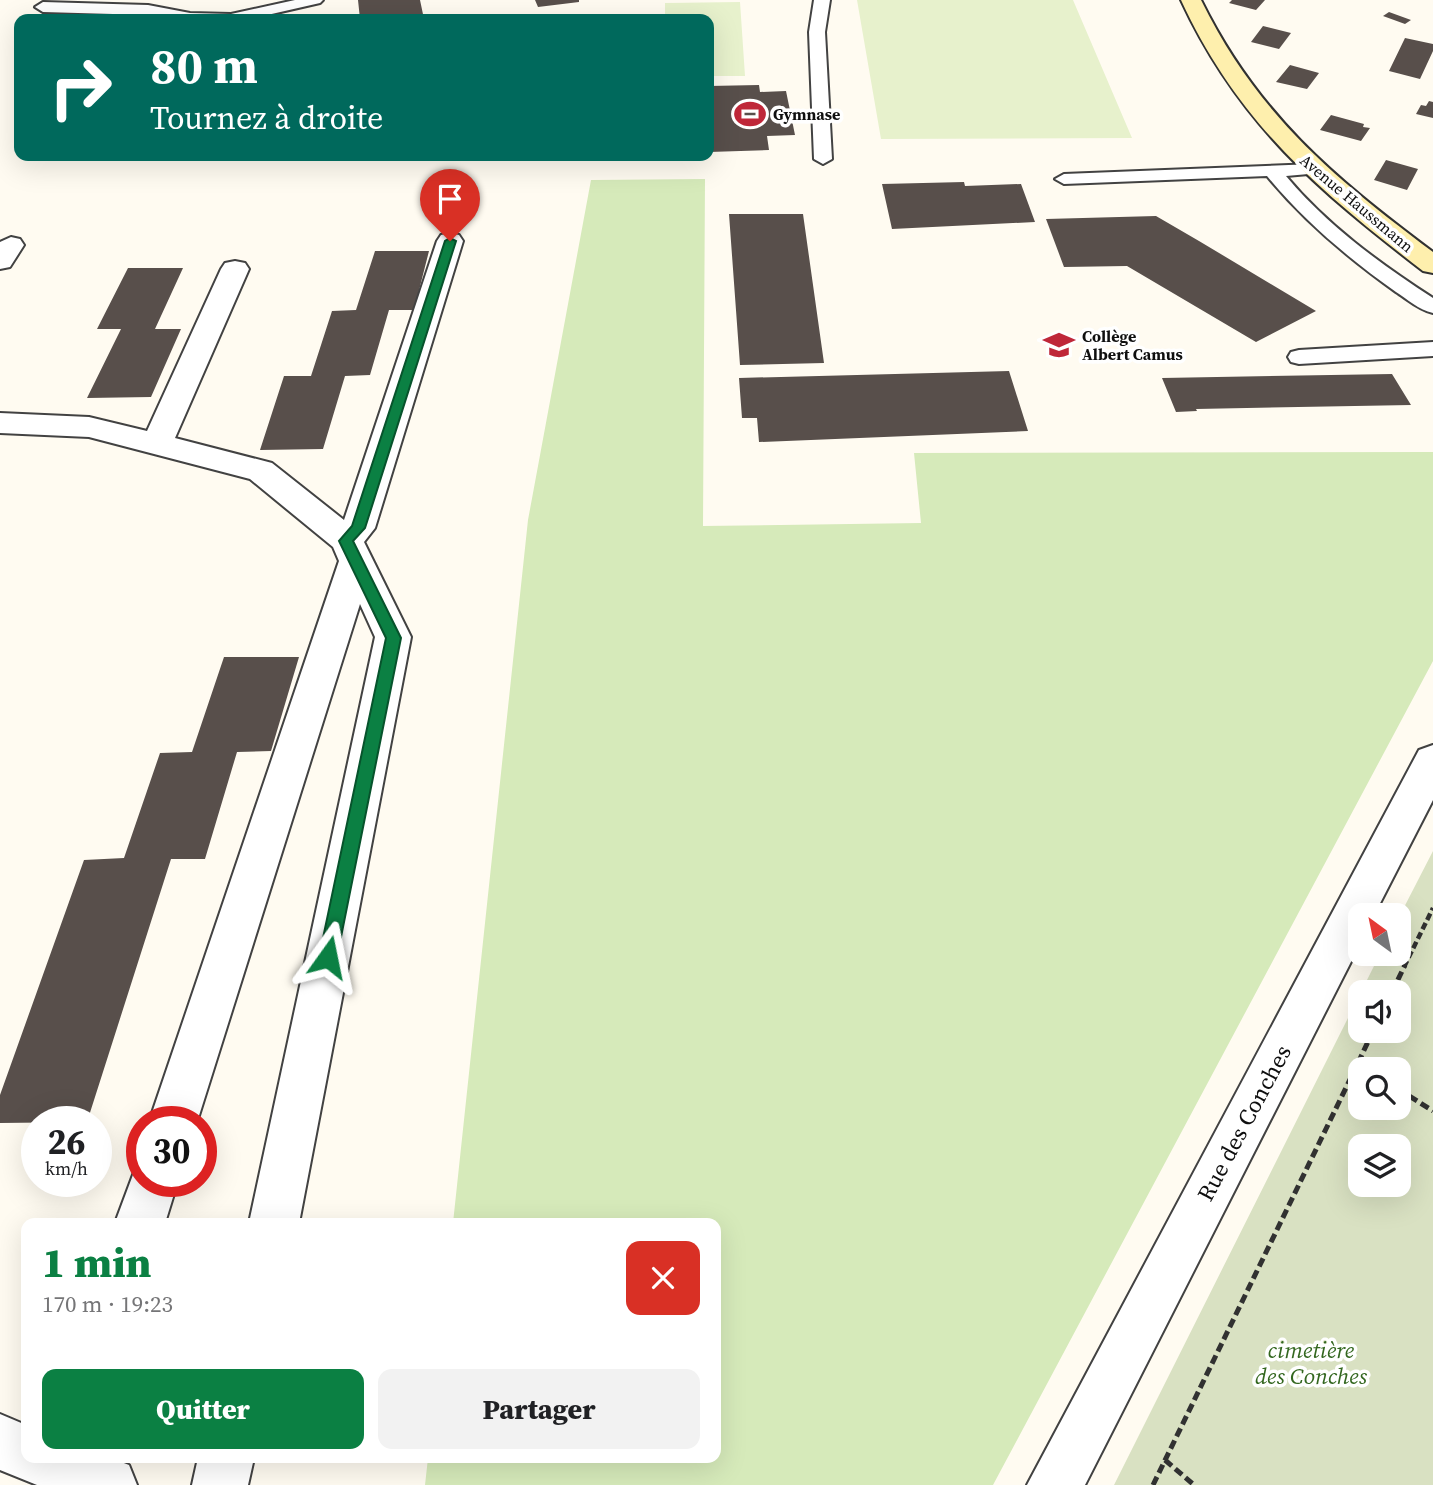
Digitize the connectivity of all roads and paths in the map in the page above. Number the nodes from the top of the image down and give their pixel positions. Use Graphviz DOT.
graph roads {
  1 [pos="315,0"];
  2 [pos="822,0"];
  3 [pos="1191,0"];
  4 [pos="267,6"];
  5 [pos="43,7"];
  6 [pos="169,14"];
  7 [pos="245,14"];
  8 [pos="824,159"];
  9 [pos="1314,169"];
  10 [pos="1272,171"];
  11 [pos="1064,179"];
  12 [pos="450,241"];
  13 [pos="1433,265"];
  14 [pos="235,269"];
  15 [pos="1433,307"];
  16 [pos="1433,349"];
  17 [pos="1299,357"];
  18 [pos="0,423"];
  19 [pos="157,444"];
  20 [pos="351,551"];
  21 [pos="1433,761"];
  22 [pos="1433,908"];
  23 [pos="1398,980"];
  24 [pos="1348,1084"];
  25 [pos="1411,1097"];
  26 [pos="178,1106"];
  27 [pos="1433,1111"];
  28 [pos="148,1197"];
  29 [pos="142,1218"];
  30 [pos="275,1218"];
  31 [pos="0,1442"];
  32 [pos="21,1450"];
  33 [pos="1165,1460"];
  34 [pos="225,1463"];
  35 [pos="220,1485"];
  36 [pos="1055,1485"];
  37 [pos="1153,1485"];
  38 [pos="1194,1485"];
  1 -- 4 [label="lane"];
  2 -- 8 [label="lane"];
  3 -- 9 [label="street, Avenue Haussmann"];
  4 -- 7 [label="lane"];
  5 -- 6 [label="lane"];
  9 -- 10 [label="lane"];
  9 -- 13 [label="street, Avenue Haussmann"];
  10 -- 11 [label="lane"];
  10 -- 15 [label="lane"];
  12 -- 20 [label="street"];
  14 -- 19 [label="street"];
  16 -- 17 [label="lane"];
  18 -- 19 [label="street"];
  19 -- 20 [label="street"];
  20 -- 26 [label="street"];
  20 -- 30 [label="street"];
  21 -- 36 [label="street, Rue des Conches"];
  22 -- 23 [label="path"];
  24 -- 33 [label="path"];
  25 -- 27 [label="path"];
  28 -- 29 [label="street"];
  31 -- 32 [label="street"];
  33 -- 37 [label="path"];
  33 -- 38 [label="path"];
  34 -- 35 [label="street"];
}
